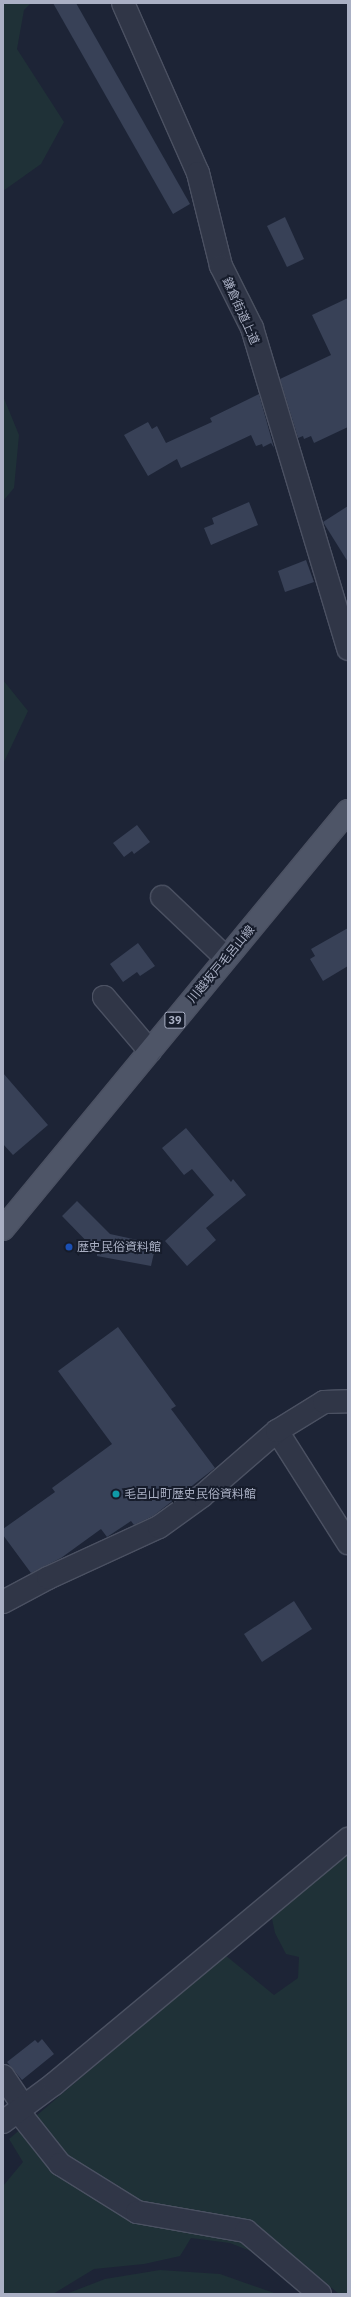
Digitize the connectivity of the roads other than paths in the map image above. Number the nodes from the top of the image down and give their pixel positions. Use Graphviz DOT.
graph roads {
  1 [pos="123,3"];
  2 [pos="348,649"];
  3 [pos="348,811"];
  4 [pos="162,897"];
  5 [pos="226,958"];
  6 [pos="104,997"];
  7 [pos="150,1051"];
  8 [pos="3,1229"];
  9 [pos="348,1401"];
  10 [pos="276,1430"];
  11 [pos="348,1544"];
  12 [pos="3,1602"];
  13 [pos="348,1839"];
  14 [pos="3,2076"];
  15 [pos="15,2113"];
  16 [pos="320,2294"];
  1 -- 2 [label="street, 鎌倉街道上道"];
  3 -- 5 [label="main road, 川越坂戸毛呂山線 / 39"];
  4 -- 5 [label="street"];
  5 -- 7 [label="main road, 川越坂戸毛呂山線 / 39"];
  6 -- 7 [label="street"];
  7 -- 8 [label="main road, 川越坂戸毛呂山線 / 39"];
  9 -- 10 [label="street"];
  10 -- 11 [label="street"];
  10 -- 12 [label="street"];
  13 -- 15 [label="street"];
  14 -- 15 [label="street"];
  15 -- 16 [label="street"];
}
